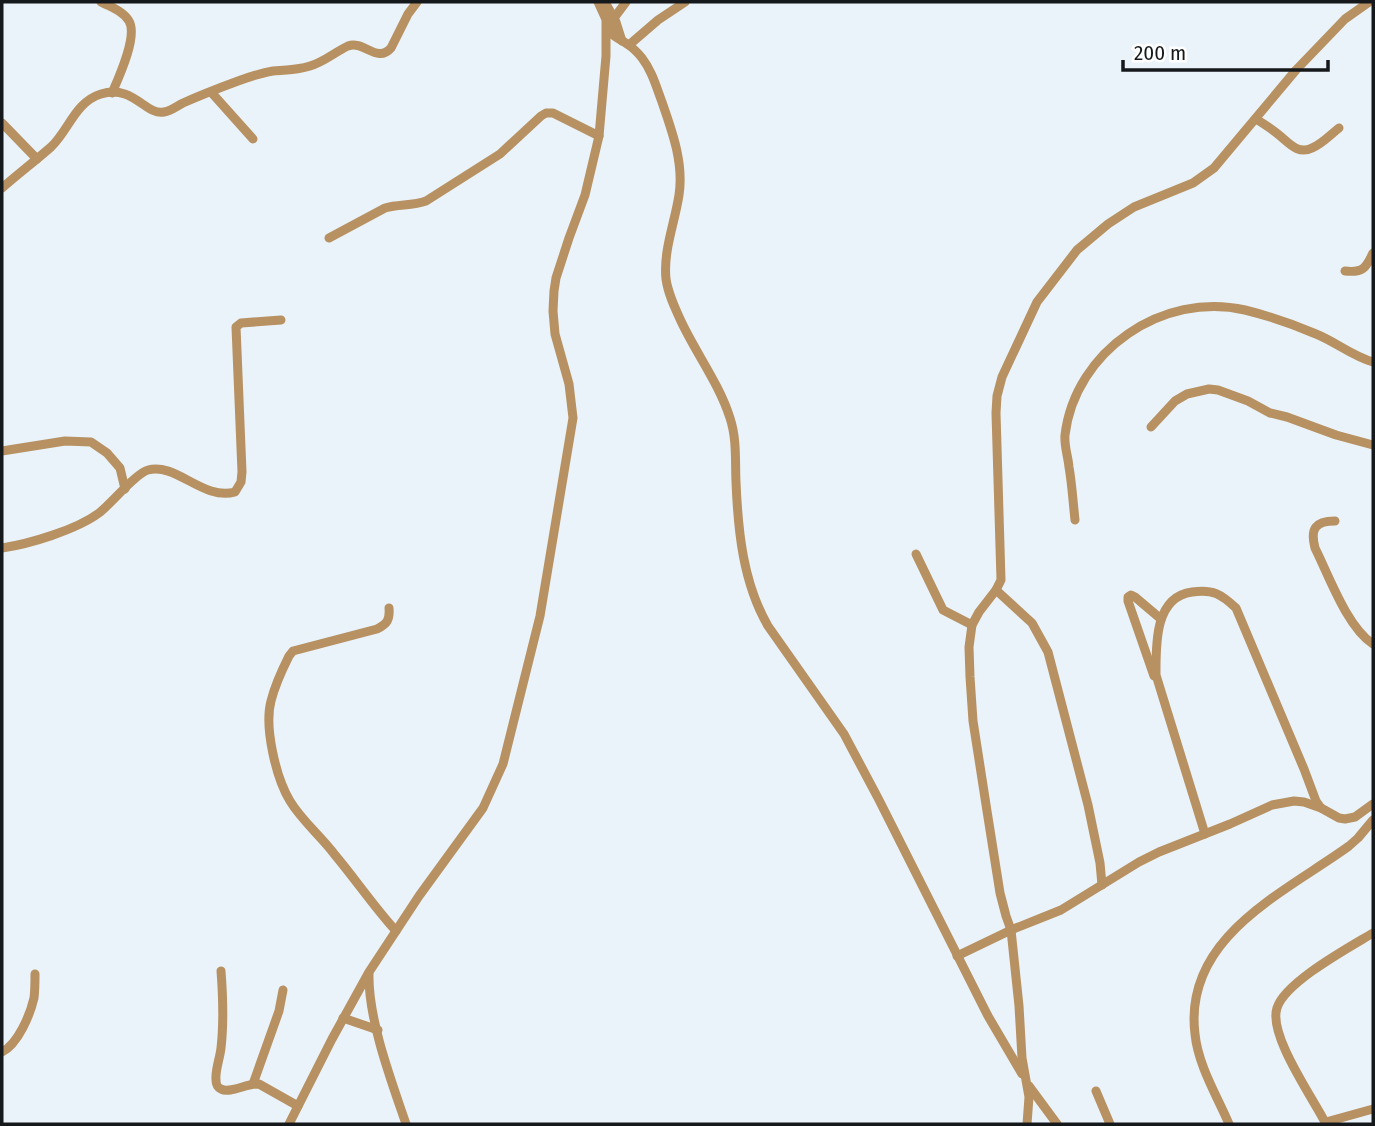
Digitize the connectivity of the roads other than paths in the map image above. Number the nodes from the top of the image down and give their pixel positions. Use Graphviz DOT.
graph roads {
  1 [pos="101,2"];
  2 [pos="417,2"];
  3 [pos="598,2"];
  4 [pos="605,2"];
  5 [pos="626,2"];
  6 [pos="685,2"];
  7 [pos="1369,2"];
  8 [pos="612,23"];
  9 [pos="626,43"];
  10 [pos="606,55"];
  11 [pos="211,92"];
  12 [pos="112,93"];
  13 [pos="1256,119"];
  14 [pos="2,123"];
  15 [pos="1339,128"];
  16 [pos="599,136"];
  17 [pos="253,139"];
  18 [pos="37,159"];
  19 [pos="2,188"];
  20 [pos="329,238"];
  21 [pos="1373,253"];
  22 [pos="1345,271"];
  23 [pos="281,320"];
  24 [pos="1373,362"];
  25 [pos="1151,427"];
  26 [pos="1373,445"];
  27 [pos="2,451"];
  28 [pos="125,489"];
  29 [pos="1075,520"];
  30 [pos="1335,521"];
  31 [pos="2,548"];
  32 [pos="915,554"];
  33 [pos="996,590"];
  34 [pos="389,608"];
  35 [pos="1161,619"];
  36 [pos="972,625"];
  37 [pos="1373,645"];
  38 [pos="1161,693"];
  39 [pos="1373,804"];
  40 [pos="1321,808"];
  41 [pos="1373,820"];
  42 [pos="1205,834"];
  43 [pos="1101,885"];
  44 [pos="1011,930"];
  45 [pos="396,931"];
  46 [pos="1373,933"];
  47 [pos="957,956"];
  48 [pos="221,971"];
  49 [pos="369,972"];
  50 [pos="35,974"];
  51 [pos="283,990"];
  52 [pos="343,1018"];
  53 [pos="378,1030"];
  54 [pos="2,1052"];
  55 [pos="1026,1081"];
  56 [pos="253,1084"];
  57 [pos="1096,1091"];
  58 [pos="298,1106"];
  59 [pos="1373,1109"];
  60 [pos="1326,1123"];
  61 [pos="289,1124"];
  62 [pos="406,1124"];
  63 [pos="1027,1124"];
  64 [pos="1057,1124"];
  65 [pos="1110,1124"];
  66 [pos="1229,1124"];
  1 -- 12 [label="street"];
  2 -- 11 [label="street"];
  3 -- 8 [label="street"];
  4 -- 8 [label="street"];
  5 -- 8 [label="street"];
  6 -- 9 [label="street"];
  7 -- 13 [label="street"];
  8 -- 9 [label="street"];
  8 -- 10 [label="street"];
  8 -- 10 [label="street"];
  9 -- 47 [label="street"];
  10 -- 16 [label="street"];
  11 -- 12 [label="street"];
  11 -- 17 [label="street"];
  12 -- 18 [label="street"];
  13 -- 15 [label="street"];
  13 -- 33 [label="street"];
  14 -- 18 [label="street"];
  16 -- 20 [label="street"];
  16 -- 45 [label="street"];
  18 -- 19 [label="street"];
  21 -- 22 [label="street"];
  23 -- 28 [label="street"];
  24 -- 29 [label="street"];
  25 -- 26 [label="street"];
  27 -- 28 [label="street"];
  28 -- 31 [label="street"];
  30 -- 37 [label="street"];
  32 -- 36 [label="street"];
  33 -- 36 [label="street"];
  33 -- 43 [label="street"];
  34 -- 45 [label="street"];
  35 -- 38 [label="street"];
  35 -- 38 [label="street"];
  35 -- 40 [label="street"];
  36 -- 44 [label="street"];
  38 -- 42 [label="street"];
  39 -- 40 [label="street"];
  40 -- 42 [label="street"];
  41 -- 66 [label="street"];
  42 -- 43 [label="street"];
  43 -- 44 [label="street"];
  44 -- 47 [label="street"];
  44 -- 55 [label="street"];
  45 -- 49 [label="street"];
  46 -- 60 [label="street"];
  47 -- 55 [label="street"];
  48 -- 56 [label="street"];
  49 -- 52 [label="street"];
  49 -- 53 [label="street"];
  50 -- 54 [label="street"];
  51 -- 56 [label="street"];
  52 -- 53 [label="street"];
  52 -- 58 [label="street"];
  53 -- 62 [label="street"];
  55 -- 63 [label="street"];
  55 -- 64 [label="street"];
  56 -- 58 [label="street"];
  57 -- 65 [label="street"];
  58 -- 61 [label="street"];
  59 -- 60 [label="street"];
}
